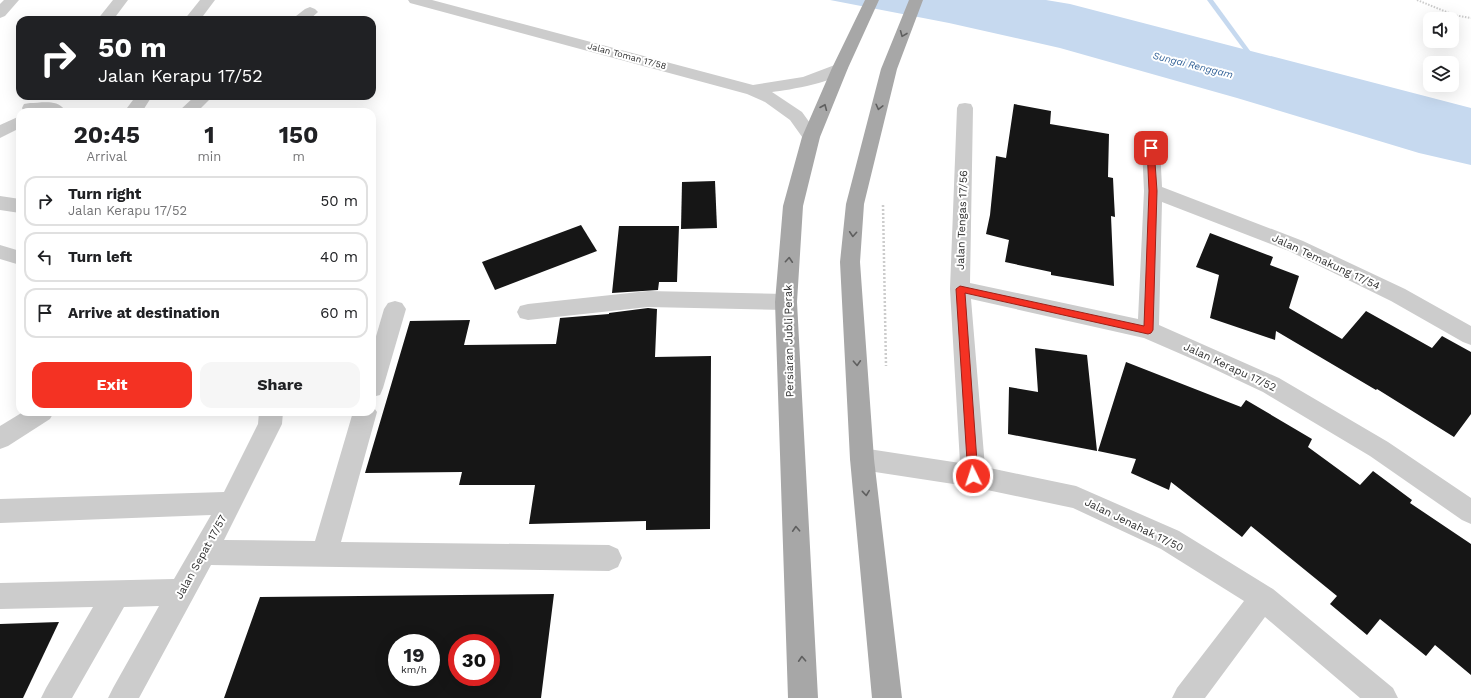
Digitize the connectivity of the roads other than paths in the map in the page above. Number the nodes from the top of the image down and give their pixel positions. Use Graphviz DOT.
graph roads {
  1 [pos="12,0"];
  2 [pos="120,0"];
  3 [pos="208,0"];
  4 [pos="415,0"];
  5 [pos="872,0"];
  6 [pos="916,0"];
  7 [pos="0,13"];
  8 [pos="108,16"];
  9 [pos="195,16"];
  10 [pos="844,60"];
  11 [pos="753,90"];
  12 [pos="200,100"];
  13 [pos="192,108"];
  14 [pos="965,108"];
  15 [pos="16,119"];
  16 [pos="0,132"];
  17 [pos="811,137"];
  18 [pos="1151,148"];
  19 [pos="1153,191"];
  20 [pos="0,203"];
  21 [pos="16,205"];
  22 [pos="960,289"];
  23 [pos="786,302"];
  24 [pos="395,309"];
  25 [pos="528,312"];
  26 [pos="1148,330"];
  27 [pos="1471,336"];
  28 [pos="376,374"];
  29 [pos="36,416"];
  30 [pos="271,416"];
  31 [pos="364,416"];
  32 [pos="0,439"];
  33 [pos="862,459"];
  34 [pos="973,476"];
  35 [pos="231,503"];
  36 [pos="0,511"];
  37 [pos="1471,512"];
  38 [pos="204,552"];
  39 [pos="324,554"];
  40 [pos="609,558"];
  41 [pos="182,592"];
  42 [pos="117,593"];
  43 [pos="0,596"];
  44 [pos="1263,598"];
  45 [pos="56,698"];
  46 [pos="123,698"];
  47 [pos="803,698"];
  48 [pos="886,698"];
  49 [pos="1187,698"];
  50 [pos="1384,698"];
  1 -- 7 [label="street"];
  2 -- 8 [label="street"];
  3 -- 9 [label="street"];
  4 -- 11 [label="street, Jalan Toman 17/58"];
  5 -- 10 [label="main road, Persiaran Jubli Perak"];
  6 -- 33 [label="main road, one-way"];
  10 -- 11 [label="street, Jalan Toman 17/58"];
  17 -- 10 [label="main road, Persiaran Jubli Perak, one-way"];
  11 -- 17 [label="street"];
  12 -- 13 [label="street"];
  14 -- 22 [label="street, Jalan Tengas 17/56"];
  15 -- 16 [label="street"];
  23 -- 17 [label="main road, Persiaran Jubli Perak, one-way"];
  18 -- 19 [label="street"];
  19 -- 26 [label="street"];
  19 -- 27 [label="street, Jalan Temakung 17/54"];
  20 -- 21 [label="street"];
  22 -- 26 [label="street, Jalan Kerapu 17/52"];
  22 -- 34 [label="street, Jalan Tengas 17/56"];
  23 -- 25 [label="street"];
  47 -- 23 [label="main road, Persiaran Jubli Perak, one-way"];
  24 -- 28 [label="street"];
  26 -- 37 [label="street, Jalan Kerapu 17/52"];
  29 -- 32 [label="street"];
  30 -- 35 [label="street, Jalan Sepat 17/57"];
  31 -- 39 [label="street"];
  33 -- 34 [label="street, Jalan Jenahak 17/50"];
  33 -- 48 [label="main road, one-way"];
  34 -- 44 [label="street, Jalan Jenahak 17/50"];
  35 -- 36 [label="street"];
  35 -- 38 [label="street, Jalan Sepat 17/57"];
  38 -- 39 [label="street"];
  38 -- 41 [label="street, Jalan Sepat 17/57"];
  39 -- 40 [label="street"];
  41 -- 42 [label="street"];
  41 -- 46 [label="street, Jalan Sepat 17/57"];
  42 -- 43 [label="street"];
  42 -- 45 [label="street"];
  44 -- 49 [label="street"];
  44 -- 50 [label="street, Jalan Jenahak 17/50"];
}
